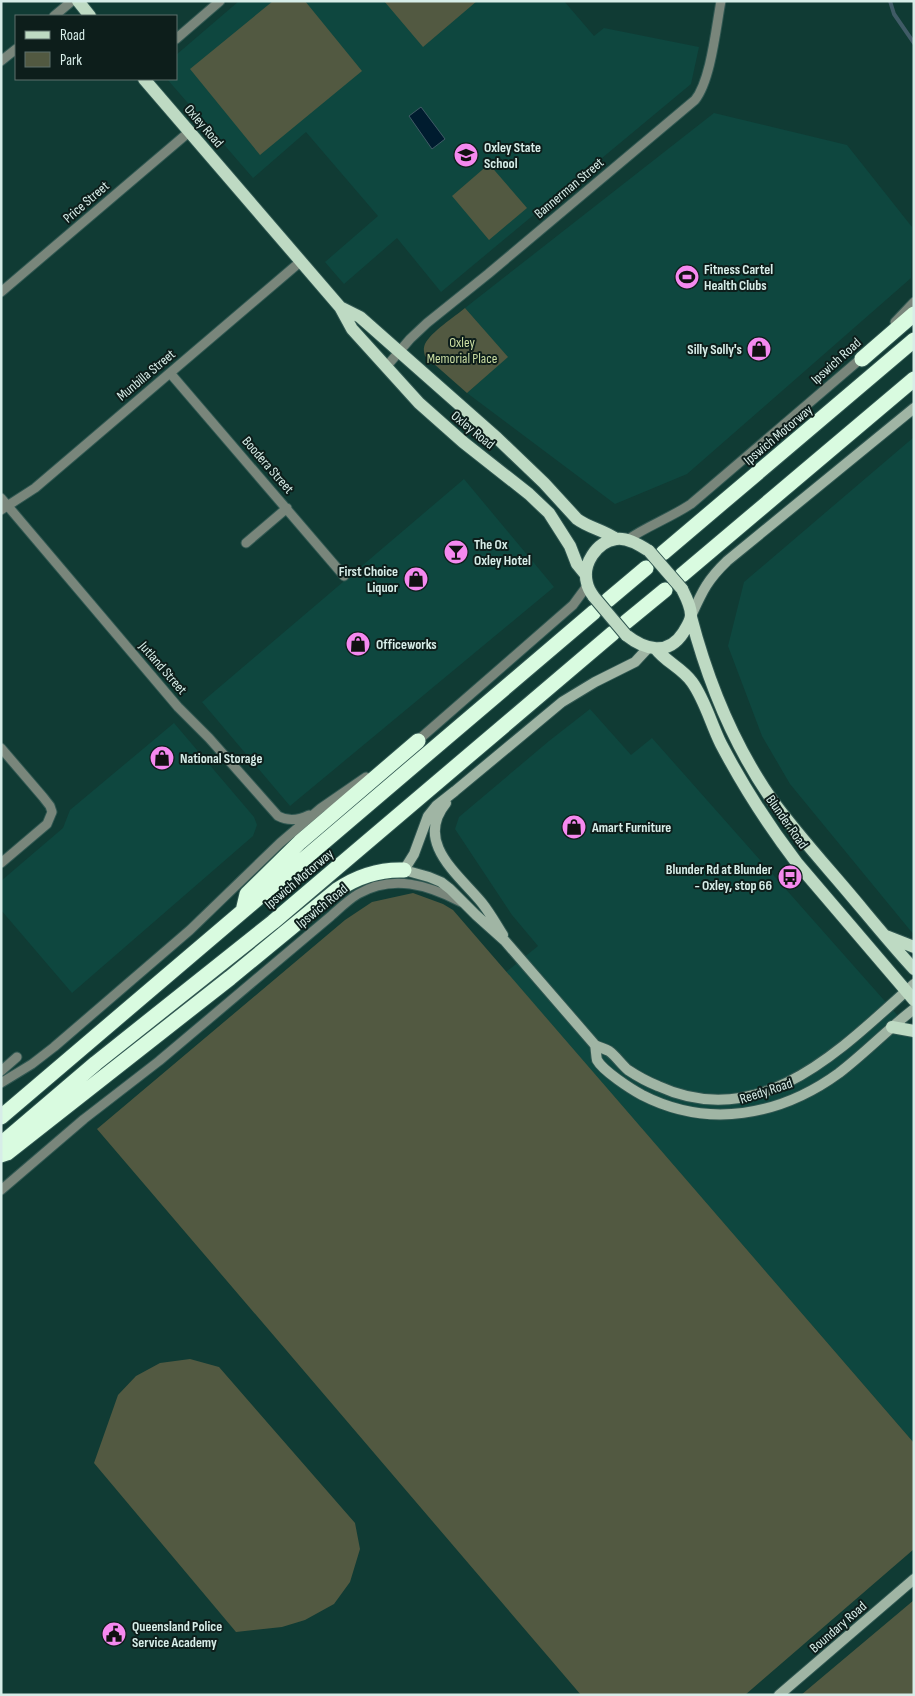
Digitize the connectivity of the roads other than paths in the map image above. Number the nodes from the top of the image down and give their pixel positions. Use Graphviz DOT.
graph roads {
  1 [pos="72,1"];
  2 [pos="78,1"];
  3 [pos="220,1"];
  4 [pos="721,1"];
  5 [pos="55,15"];
  6 [pos="89,15"];
  7 [pos="178,37"];
  8 [pos="15,50"];
  9 [pos="1,61"];
  10 [pos="145,80"];
  11 [pos="189,132"];
  12 [pos="300,262"];
  13 [pos="1,292"];
  14 [pos="914,302"];
  15 [pos="340,307"];
  16 [pos="914,314"];
  17 [pos="914,340"];
  18 [pos="399,352"];
  19 [pos="862,359"];
  20 [pos="386,367"];
  21 [pos="170,372"];
  22 [pos="914,379"];
  23 [pos="914,408"];
  24 [pos="1,498"];
  25 [pos="4,508"];
  26 [pos="287,508"];
  27 [pos="621,539"];
  28 [pos="246,543"];
  29 [pos="656,552"];
  30 [pos="646,568"];
  31 [pos="344,576"];
  32 [pos="682,582"];
  33 [pos="665,590"];
  34 [pos="594,594"];
  35 [pos="691,616"];
  36 [pos="622,630"];
  37 [pos="652,648"];
  38 [pos="418,740"];
  39 [pos="1,748"];
  40 [pos="456,792"];
  41 [pos="321,808"];
  42 [pos="1,863"];
  43 [pos="400,876"];
  44 [pos="462,902"];
  45 [pos="243,911"];
  46 [pos="884,935"];
  47 [pos="505,941"];
  48 [pos="914,947"];
  49 [pos="914,969"];
  50 [pos="911,992"];
  51 [pos="914,1008"];
  52 [pos="892,1028"];
  53 [pos="914,1031"];
  54 [pos="595,1045"];
  55 [pos="17,1057"];
  56 [pos="1,1071"];
  57 [pos="1,1083"];
  58 [pos="1,1118"];
  59 [pos="1,1144"];
  60 [pos="1,1155"];
  61 [pos="1,1190"];
  62 [pos="914,1579"];
  63 [pos="779,1695"];
  1 -- 5 [label="street"];
  2 -- 6 [label="main road"];
  3 -- 7 [label="street"];
  4 -- 18 [label="street, Bannerman Street"];
  8 -- 9 [label="street"];
  10 -- 11 [label="main road, Oxley Road"];
  11 -- 12 [label="main road, Oxley Road"];
  11 -- 13 [label="street, Price Street"];
  12 -- 15 [label="main road, Oxley Road"];
  12 -- 21 [label="street, Munbilla Street"];
  14 -- 19 [label="street, Ipswich Road"];
  15 -- 18 [label="main road, Oxley Road"];
  15 -- 20 [label="main road, Oxley Road"];
  16 -- 19 [label="highway"];
  17 -- 29 [label="highway, Ipswich Motorway"];
  18 -- 20 [label="street, Bannerman Street"];
  18 -- 27 [label="main road, Oxley Road"];
  19 -- 27 [label="street, Ipswich Road"];
  20 -- 34 [label="main road, Oxley Road"];
  21 -- 25 [label="street, Munbilla Street"];
  21 -- 26 [label="street, Boodera Street"];
  22 -- 32 [label="highway"];
  23 -- 35 [label="main road"];
  24 -- 25 [label="street, Jutland Street"];
  25 -- 41 [label="street, Jutland Street"];
  26 -- 28 [label="street"];
  26 -- 31 [label="street, Boodera Street"];
  27 -- 29 [label="main road"];
  27 -- 34 [label="main road"];
  29 -- 32 [label="main road, bridge"];
  30 -- 34 [label="highway, Ipswich Motorway"];
  32 -- 35 [label="main road"];
  33 -- 36 [label="highway, Ipswich Motorway"];
  34 -- 36 [label="main road, bridge"];
  34 -- 38 [label="street"];
  34 -- 45 [label="highway, Ipswich Motorway"];
  35 -- 37 [label="main road"];
  35 -- 46 [label="main road, Blunder Road"];
  36 -- 37 [label="main road"];
  36 -- 59 [label="highway, Ipswich Motorway"];
  37 -- 40 [label="main road"];
  37 -- 50 [label="main road, Blunder Road"];
  38 -- 41 [label="street"];
  38 -- 45 [label="highway"];
  39 -- 42 [label="street"];
  40 -- 43 [label="main road"];
  40 -- 47 [label="main road"];
  41 -- 57 [label="street"];
  43 -- 44 [label="street, Reedy Road"];
  43 -- 44 [label="main road, Reedy Road"];
  43 -- 60 [label="highway"];
  43 -- 61 [label="street, Ipswich Road"];
  44 -- 47 [label="main road, Reedy Road"];
  45 -- 58 [label="highway, Ipswich Motorway"];
  46 -- 48 [label="main road"];
  46 -- 49 [label="main road, Blunder Road"];
  47 -- 54 [label="main road, Reedy Road"];
  50 -- 54 [label="main road, Reedy Road"];
  51 -- 52 [label="main road, Reedy Road"];
  52 -- 53 [label="main road"];
  52 -- 54 [label="main road, Reedy Road"];
  55 -- 56 [label="street"];
  62 -- 63 [label="main road, Boundary Road"];
}
